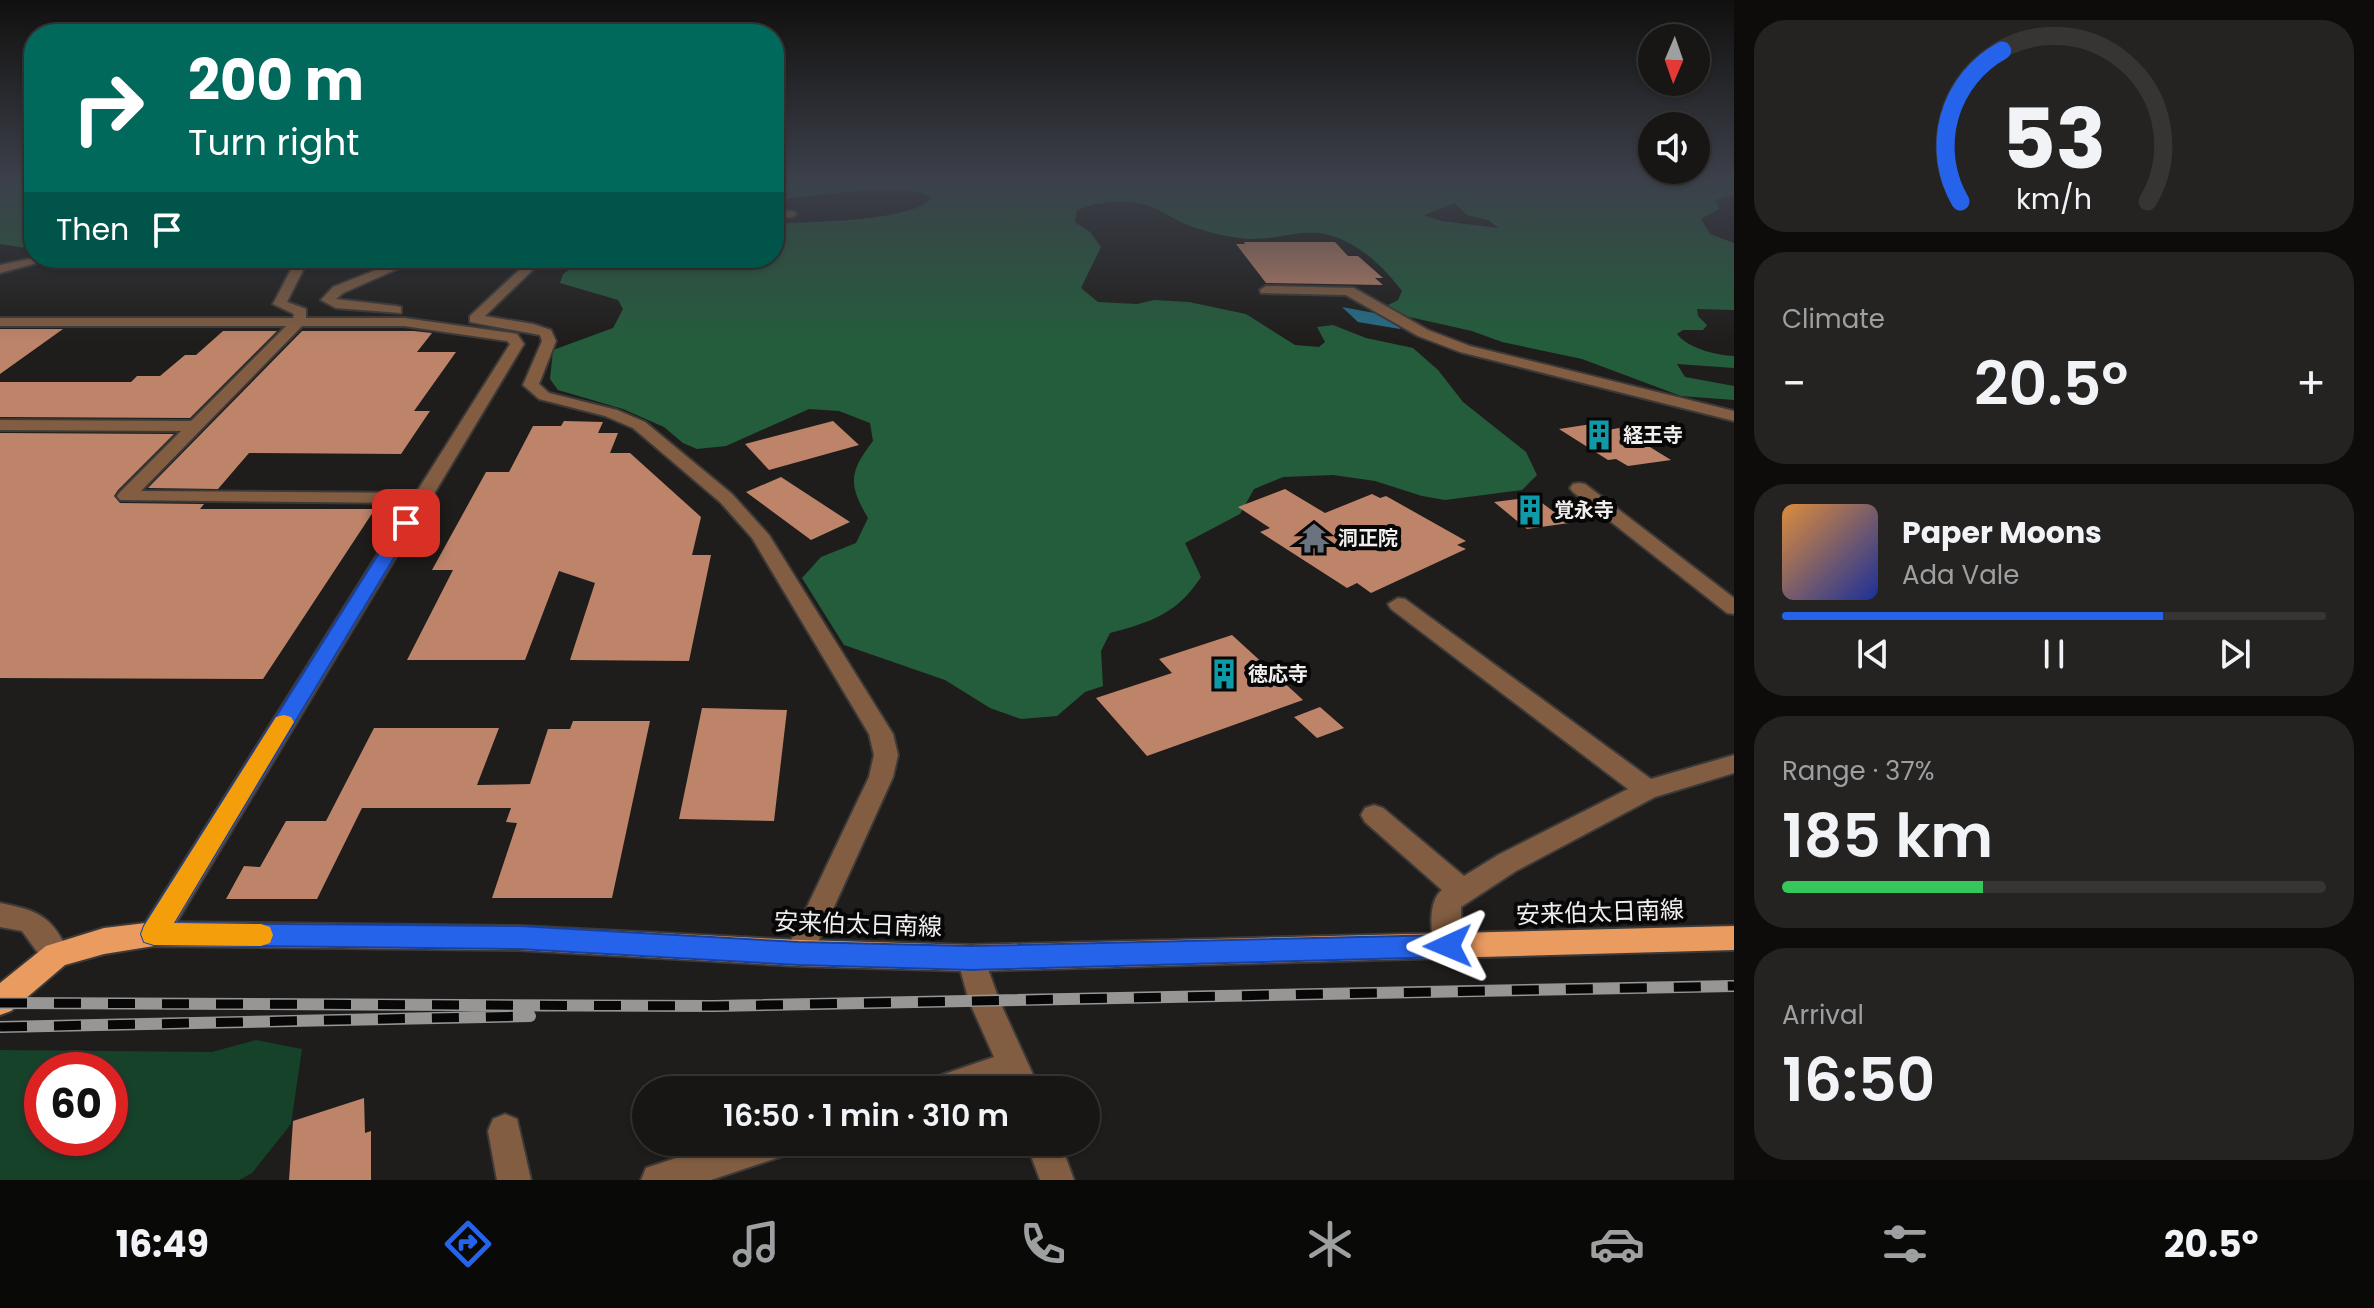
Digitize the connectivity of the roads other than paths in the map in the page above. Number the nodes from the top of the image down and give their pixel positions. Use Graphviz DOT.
graph roads {
  1 [pos="24,264"];
  2 [pos="298,268"];
  3 [pos="392,268"];
  4 [pos="527,268"];
  5 [pos="0,269"];
  6 [pos="1266,290"];
  7 [pos="475,319"];
  8 [pos="299,321"];
  9 [pos="0,322"];
  10 [pos="1734,416"];
  11 [pos="0,425"];
  12 [pos="195,426"];
  13 [pos="1579,488"];
  14 [pos="422,498"];
  15 [pos="1398,604"];
  16 [pos="1734,608"];
  17 [pos="1734,764"];
  18 [pos="1647,790"];
  19 [pos="1374,815"];
  20 [pos="1463,891"];
  21 [pos="0,915"];
  22 [pos="154,934"];
  23 [pos="1734,938"];
  24 [pos="1448,946"];
  25 [pos="799,953"];
  26 [pos="56,955"];
  27 [pos="971,958"];
  28 [pos="0,1001"];
  29 [pos="1018,1076"];
  30 [pos="505,1131"];
  31 [pos="733,1156"];
  32 [pos="1048,1156"];
  33 [pos="514,1180"];
  34 [pos="658,1180"];
  35 [pos="1057,1180"];
  1 -- 5 [label="street"];
  2 -- 8 [label="street"];
  3 -- 7 [label="street"];
  4 -- 7 [label="street"];
  6 -- 10 [label="street"];
  7 -- 25 [label="street"];
  8 -- 9 [label="street"];
  8 -- 12 [label="street"];
  8 -- 14 [label="street"];
  11 -- 12 [label="street"];
  12 -- 14 [label="street"];
  13 -- 16 [label="street"];
  14 -- 22 [label="street"];
  15 -- 18 [label="street"];
  17 -- 18 [label="street"];
  18 -- 20 [label="street"];
  19 -- 20 [label="street"];
  20 -- 24 [label="street"];
  21 -- 26 [label="street"];
  22 -- 25 [label="main road, 安来伯太日南線"];
  22 -- 26 [label="main road, 安来伯太日南線"];
  23 -- 24 [label="main road, 安来伯太日南線"];
  24 -- 27 [label="main road, 安来伯太日南線"];
  25 -- 27 [label="main road, 安来伯太日南線"];
  26 -- 28 [label="main road, 安来伯太日南線"];
  27 -- 29 [label="street"];
  30 -- 33 [label="street"];
  31 -- 34 [label="street"];
  32 -- 35 [label="street"];
}
